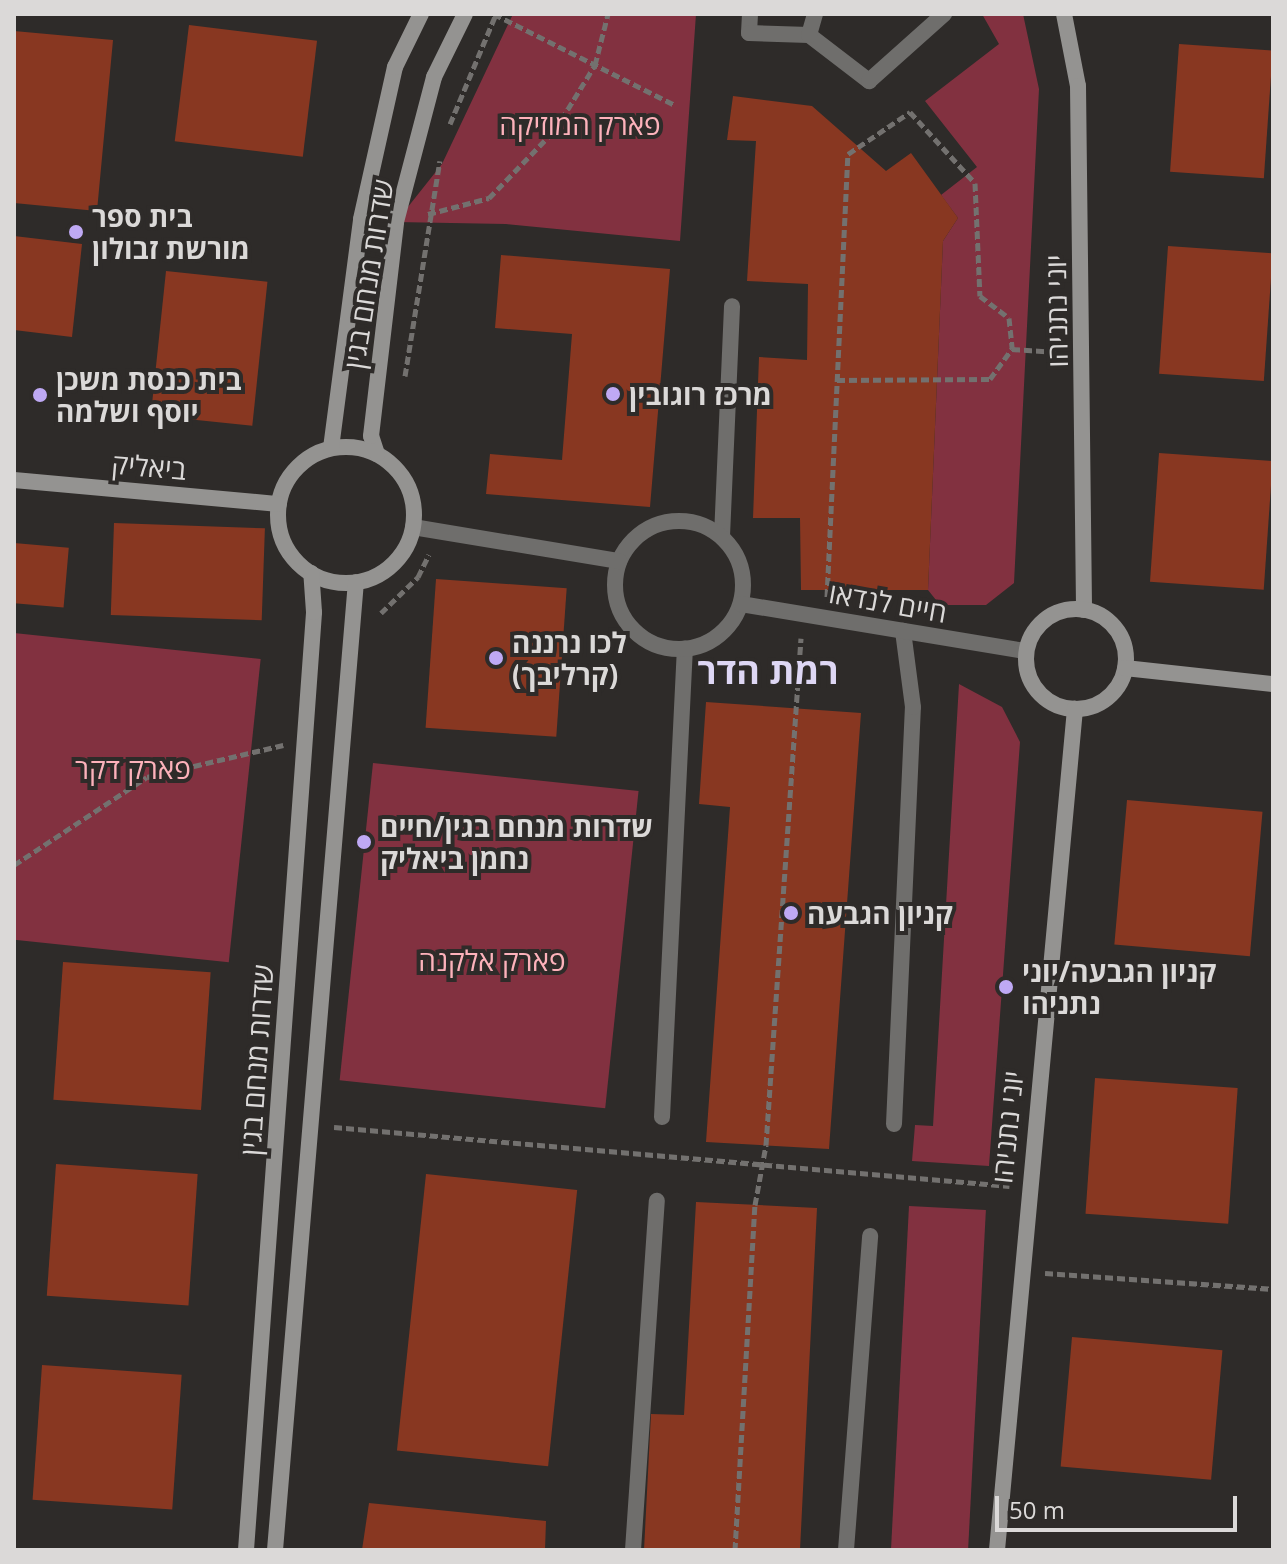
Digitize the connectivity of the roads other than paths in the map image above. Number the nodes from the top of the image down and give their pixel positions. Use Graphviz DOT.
graph roads {
  1 [pos="421,14"];
  2 [pos="465,14"];
  3 [pos="750,14"];
  4 [pos="815,14"];
  5 [pos="944,14"];
  6 [pos="1064,14"];
  7 [pos="809,35"];
  8 [pos="732,306"];
  9 [pos="331,448"];
  10 [pos="377,454"];
  11 [pos="14,480"];
  12 [pos="279,504"];
  13 [pos="413,527"];
  14 [pos="722,536"];
  15 [pos="619,561"];
  16 [pos="311,573"];
  17 [pos="356,582"];
  18 [pos="741,604"];
  19 [pos="1084,610"];
  20 [pos="903,631"];
  21 [pos="685,649"];
  22 [pos="1026,651"];
  23 [pos="1125,668"];
  24 [pos="1273,684"];
  25 [pos="1075,709"];
  26 [pos="662,1117"];
  27 [pos="894,1124"];
  28 [pos="657,1201"];
  29 [pos="870,1236"];
  30 [pos="246,1550"];
  31 [pos="275,1550"];
  32 [pos="633,1550"];
  33 [pos="846,1550"];
  34 [pos="997,1550"];
  1 -- 9 [label="street, שדרות מנחם בגין"];
  2 -- 10 [label="street, שדרות מנחם בגין"];
  3 -- 7 [label="street"];
  4 -- 7 [label="street"];
  5 -- 7 [label="street"];
  6 -- 19 [label="street, יוני נתניהו"];
  8 -- 14 [label="street"];
  9 -- 10 [label="street"];
  9 -- 12 [label="street"];
  10 -- 13 [label="street"];
  11 -- 12 [label="street, ביאליק"];
  12 -- 16 [label="street"];
  13 -- 15 [label="street"];
  13 -- 17 [label="street"];
  14 -- 15 [label="street"];
  14 -- 18 [label="street"];
  15 -- 21 [label="street"];
  16 -- 17 [label="street"];
  16 -- 30 [label="street, שדרות מנחם בגין"];
  17 -- 31 [label="street"];
  18 -- 20 [label="street, חיים לנדאו"];
  18 -- 21 [label="street"];
  19 -- 22 [label="street"];
  19 -- 23 [label="street"];
  20 -- 22 [label="street, חיים לנדאו"];
  20 -- 27 [label="street"];
  21 -- 26 [label="street"];
  22 -- 25 [label="street"];
  23 -- 24 [label="street"];
  23 -- 25 [label="street"];
  25 -- 34 [label="street, יוני נתניהו"];
  28 -- 32 [label="street"];
  29 -- 33 [label="street"];
}
